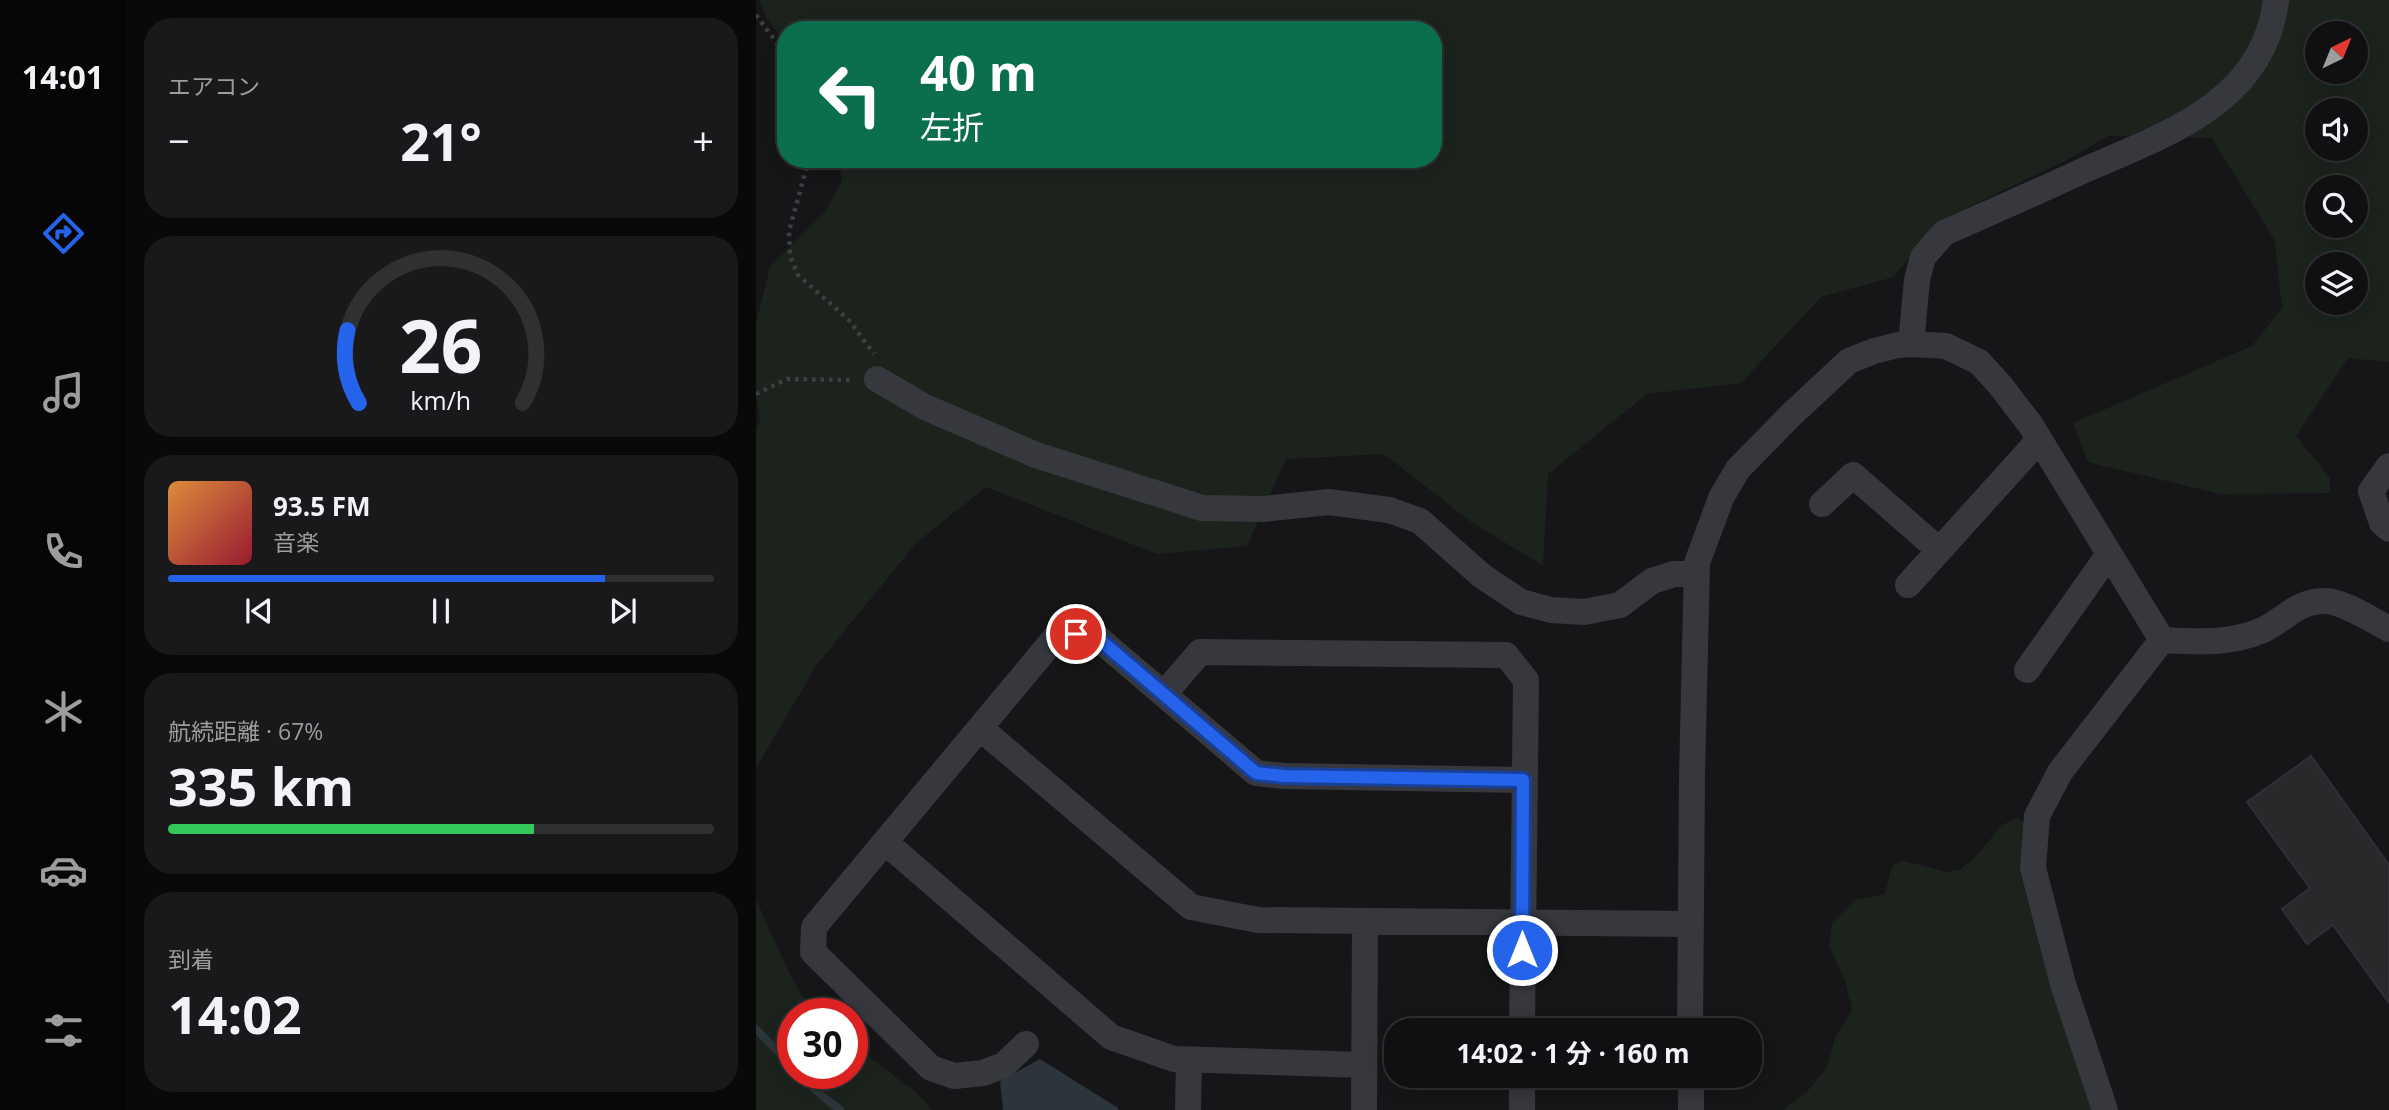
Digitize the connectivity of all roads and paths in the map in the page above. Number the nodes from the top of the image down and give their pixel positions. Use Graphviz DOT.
graph roads {
  1 [pos="2276,0"];
  2 [pos="756,15"];
  3 [pos="777,43"];
  4 [pos="806,168"];
  5 [pos="1911,344"];
  6 [pos="877,379"];
  7 [pos="756,394"];
  8 [pos="2039,440"];
  9 [pos="2389,466"];
  10 [pos="1822,504"];
  11 [pos="2389,529"];
  12 [pos="1939,550"];
  13 [pos="2109,554"];
  14 [pos="1697,574"];
  15 [pos="1908,585"];
  16 [pos="2389,629"];
  17 [pos="2162,640"];
  18 [pos="2027,670"];
  19 [pos="1164,694"];
  20 [pos="980,728"];
  21 [pos="1523,780"];
  22 [pos="885,842"];
  23 [pos="1365,921"];
  24 [pos="1522,923"];
  25 [pos="1691,924"];
  26 [pos="1522,1018"];
  27 [pos="1690,1018"];
  28 [pos="1026,1044"];
  29 [pos="1189,1060"];
  30 [pos="1363,1065"];
  31 [pos="1522,1088"];
  32 [pos="1691,1088"];
  33 [pos="1188,1110"];
  34 [pos="1364,1110"];
  35 [pos="1522,1110"];
  36 [pos="1691,1110"];
  37 [pos="2105,1110"];
  1 -- 5 [label="street"];
  2 -- 3 [label="path"];
  4 -- 6 [label="path"];
  5 -- 8 [label="street"];
  5 -- 14 [label="street"];
  6 -- 7 [label="path"];
  6 -- 14 [label="street"];
  8 -- 12 [label="street"];
  8 -- 13 [label="street"];
  9 -- 11 [label="street"];
  10 -- 12 [label="street"];
  12 -- 15 [label="street"];
  13 -- 17 [label="street"];
  13 -- 18 [label="street"];
  14 -- 25 [label="street"];
  16 -- 17 [label="street"];
  17 -- 37 [label="street"];
  19 -- 20 [label="street"];
  19 -- 21 [label="street"];
  19 -- 21 [label="street"];
  20 -- 22 [label="street"];
  20 -- 23 [label="street"];
  21 -- 24 [label="street"];
  22 -- 28 [label="street"];
  22 -- 29 [label="street"];
  23 -- 24 [label="street"];
  23 -- 30 [label="street"];
  24 -- 25 [label="street"];
  24 -- 26 [label="street"];
  25 -- 27 [label="street"];
  29 -- 30 [label="street"];
  29 -- 33 [label="street"];
  30 -- 34 [label="street"];
  31 -- 35 [label="street"];
  32 -- 36 [label="street"];
}
